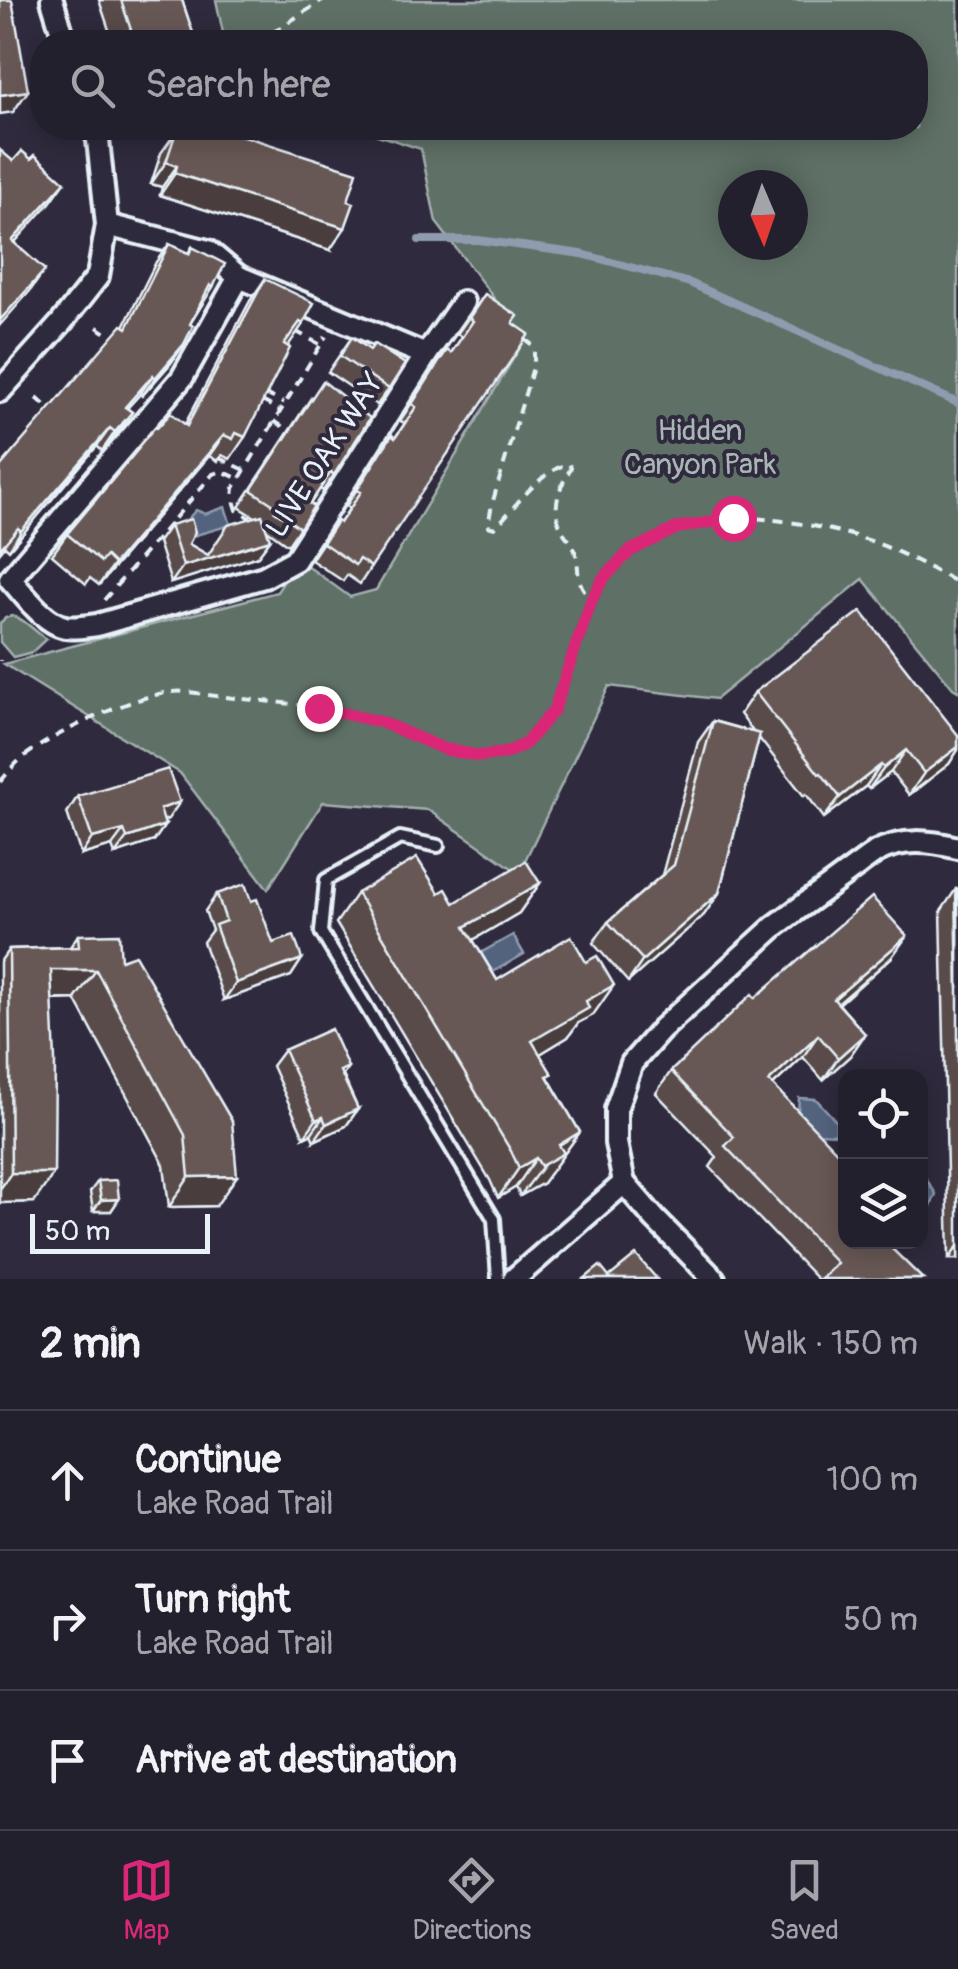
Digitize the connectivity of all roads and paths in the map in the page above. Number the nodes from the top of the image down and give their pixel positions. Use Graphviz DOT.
graph roads {
  1 [pos="52,0"];
  2 [pos="323,0"];
  3 [pos="62,30"];
  4 [pos="277,30"];
  5 [pos="98,140"];
  6 [pos="107,225"];
  7 [pos="239,278"];
  8 [pos="463,302"];
  9 [pos="97,328"];
  10 [pos="330,328"];
  11 [pos="295,331"];
  12 [pos="525,339"];
  13 [pos="126,346"];
  14 [pos="321,346"];
  15 [pos="426,356"];
  16 [pos="0,391"];
  17 [pos="263,393"];
  18 [pos="36,398"];
  19 [pos="260,400"];
  20 [pos="284,402"];
  21 [pos="280,411"];
  22 [pos="62,420"];
  23 [pos="274,421"];
  24 [pos="289,442"];
  25 [pos="219,458"];
  26 [pos="245,470"];
  27 [pos="239,478"];
  28 [pos="248,525"];
  29 [pos="958,582"];
  30 [pos="5,585"];
  31 [pos="592,599"];
  32 [pos="100,605"];
  33 [pos="0,782"];
  34 [pos="438,846"];
  35 [pos="958,848"];
  36 [pos="624,1183"];
  37 [pos="498,1279"];
  38 [pos="514,1279"];
  39 [pos="714,1279"];
  1 -- 3 [label="street"];
  2 -- 4 [label="path"];
  5 -- 6 [label="street"];
  6 -- 7 [label="street, LIVE OAK WAY"];
  6 -- 16 [label="street"];
  7 -- 15 [label="street, LIVE OAK WAY"];
  7 -- 30 [label="street, LIVE OAK WAY"];
  8 -- 15 [label="street, LIVE OAK WAY"];
  9 -- 13 [label="path"];
  10 -- 14 [label="path"];
  11 -- 14 [label="path"];
  12 -- 31 [label="path"];
  14 -- 20 [label="path"];
  15 -- 30 [label="street, LIVE OAK WAY"];
  17 -- 20 [label="path"];
  18 -- 22 [label="path"];
  19 -- 21 [label="path"];
  20 -- 21 [label="path"];
  21 -- 23 [label="path"];
  23 -- 24 [label="path"];
  23 -- 26 [label="path"];
  25 -- 26 [label="path"];
  26 -- 27 [label="path"];
  27 -- 28 [label="path"];
  27 -- 32 [label="path"];
  29 -- 31 [label="path"];
  31 -- 33 [label="path"];
  34 -- 37 [label="lane"];
  35 -- 36 [label="street"];
  36 -- 38 [label="street"];
  36 -- 39 [label="street"];
}
